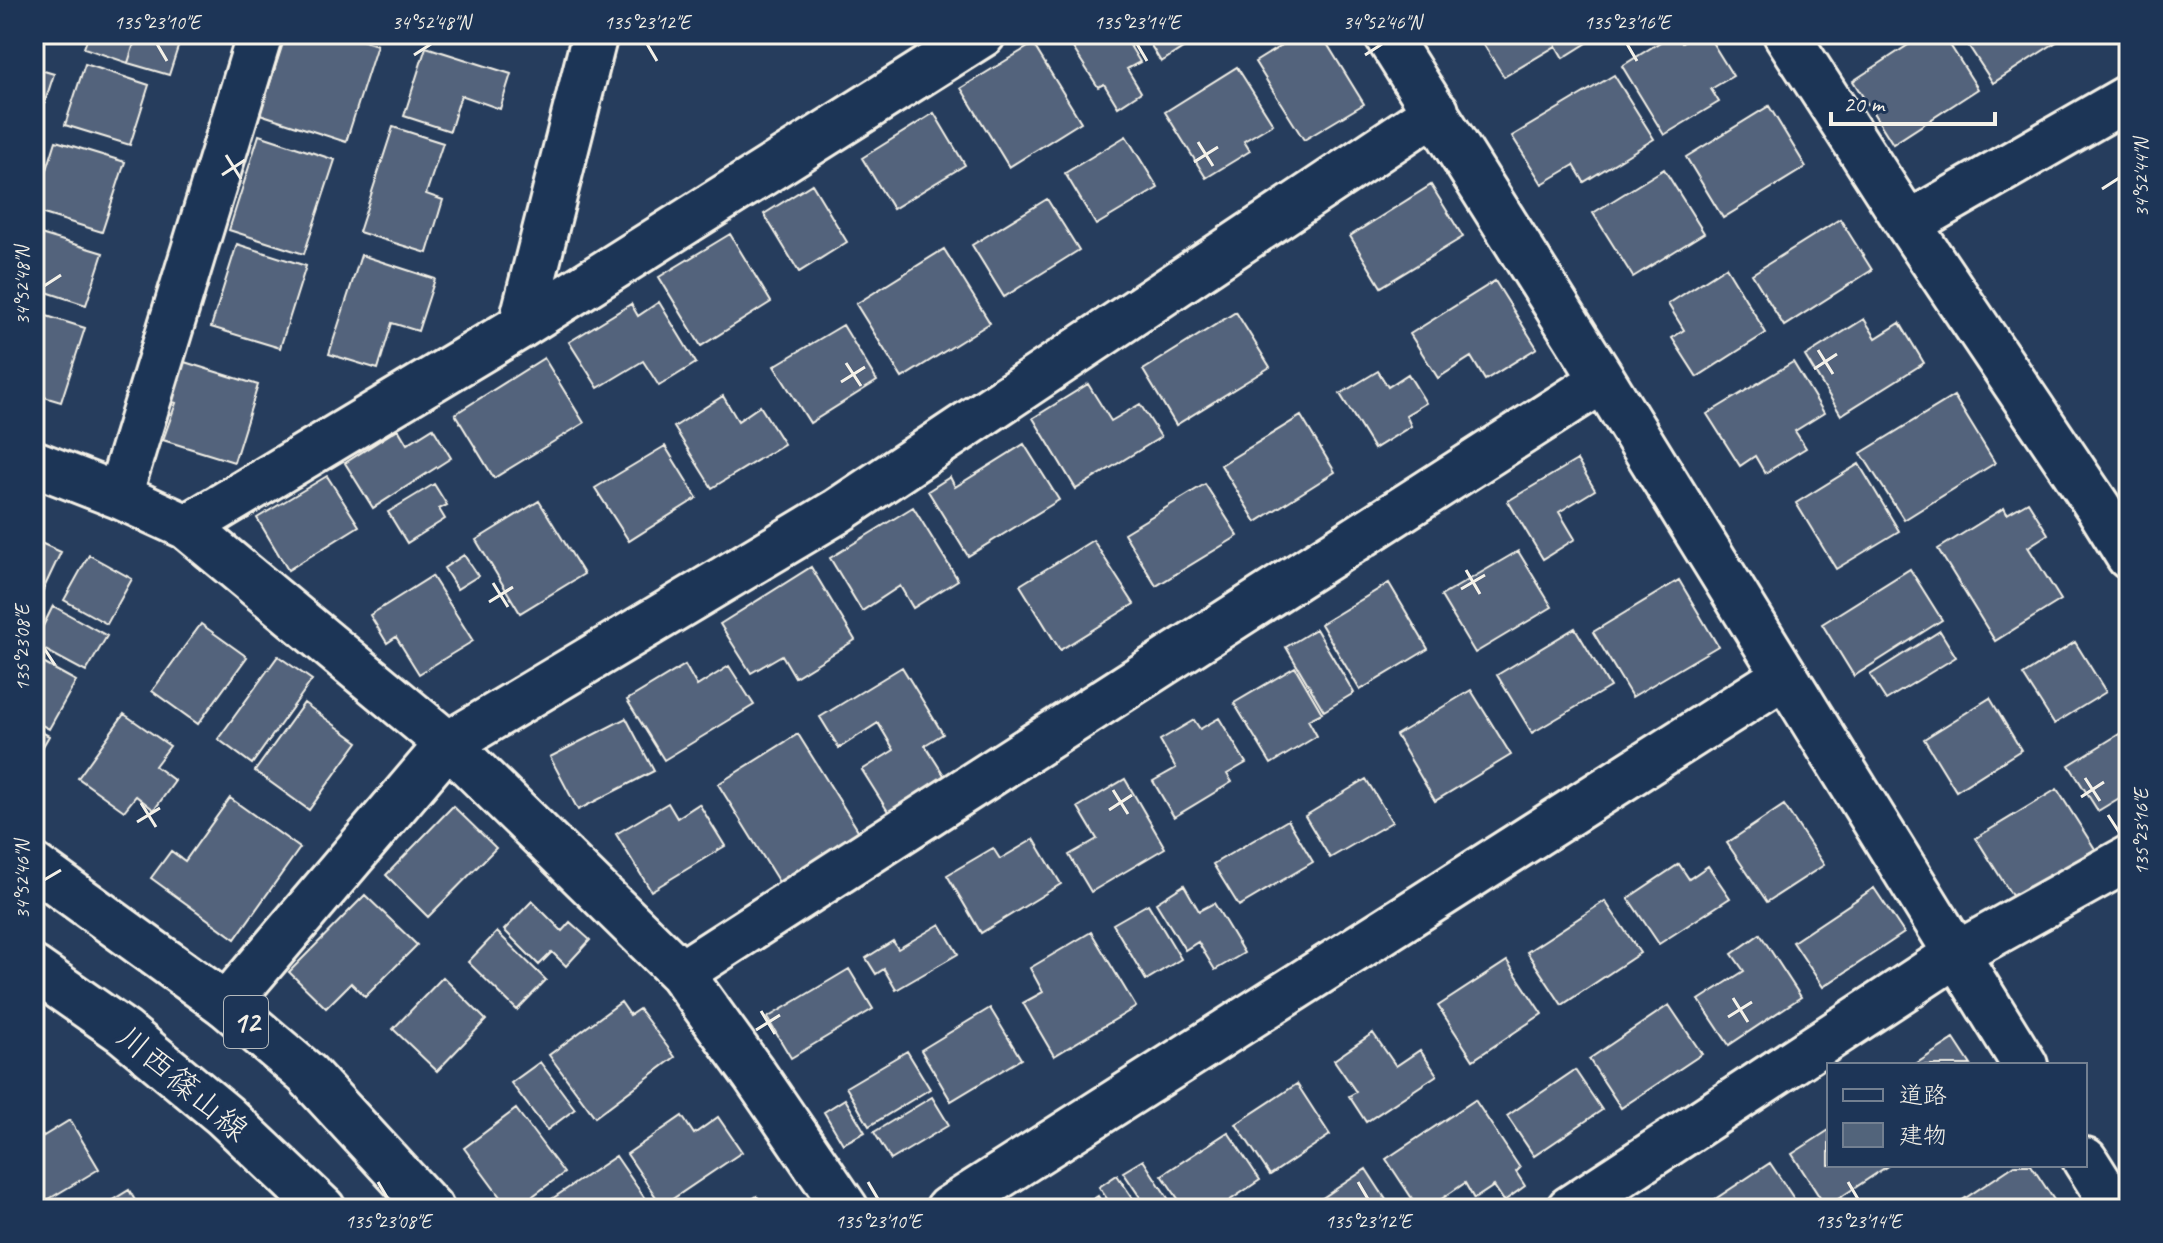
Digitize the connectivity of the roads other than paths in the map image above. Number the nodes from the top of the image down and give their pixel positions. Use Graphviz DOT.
graph roads {
  1 [pos="260,34"];
  2 [pos="595,34"];
  3 [pos="983,34"];
  4 [pos="1386,34"];
  5 [pos="1786,34"];
  6 [pos="2129,97"];
  7 [pos="1436,111"];
  8 [pos="1908,224"];
  9 [pos="521,326"];
  10 [pos="1603,380"];
  11 [pos="34,463"];
  12 [pos="119,496"];
  13 [pos="2114,498"];
  14 [pos="187,527"];
  15 [pos="2129,557"];
  16 [pos="1784,676"];
  17 [pos="448,744"];
  18 [pos="2129,858"];
  19 [pos="34,866"];
  20 [pos="1955,955"];
  21 [pos="34,969"];
  22 [pos="681,973"];
  23 [pos="226,1005"];
  24 [pos="2024,1063"];
  25 [pos="2087,1163"];
  26 [pos="323,1209"];
  27 [pos="431,1209"];
  28 [pos="846,1209"];
  29 [pos="948,1209"];
  30 [pos="1569,1209"];
  31 [pos="2116,1209"];
  1 -- 12 [label="street"];
  2 -- 9 [label="street"];
  3 -- 9 [label="street"];
  4 -- 7 [label="street"];
  5 -- 8 [label="street"];
  6 -- 8 [label="street"];
  7 -- 10 [label="street"];
  7 -- 17 [label="street"];
  8 -- 13 [label="street"];
  9 -- 14 [label="street"];
  10 -- 16 [label="street"];
  10 -- 22 [label="street"];
  11 -- 12 [label="street"];
  12 -- 14 [label="street"];
  13 -- 15 [label="street"];
  14 -- 17 [label="street"];
  16 -- 20 [label="street"];
  16 -- 29 [label="street"];
  17 -- 22 [label="street"];
  17 -- 23 [label="street"];
  18 -- 20 [label="street"];
  19 -- 23 [label="street, 12"];
  20 -- 24 [label="street"];
  20 -- 30 [label="street"];
  21 -- 26 [label="street, 川西篠山線"];
  22 -- 28 [label="street"];
  23 -- 27 [label="street, 12"];
  25 -- 31 [label="street"];
}
